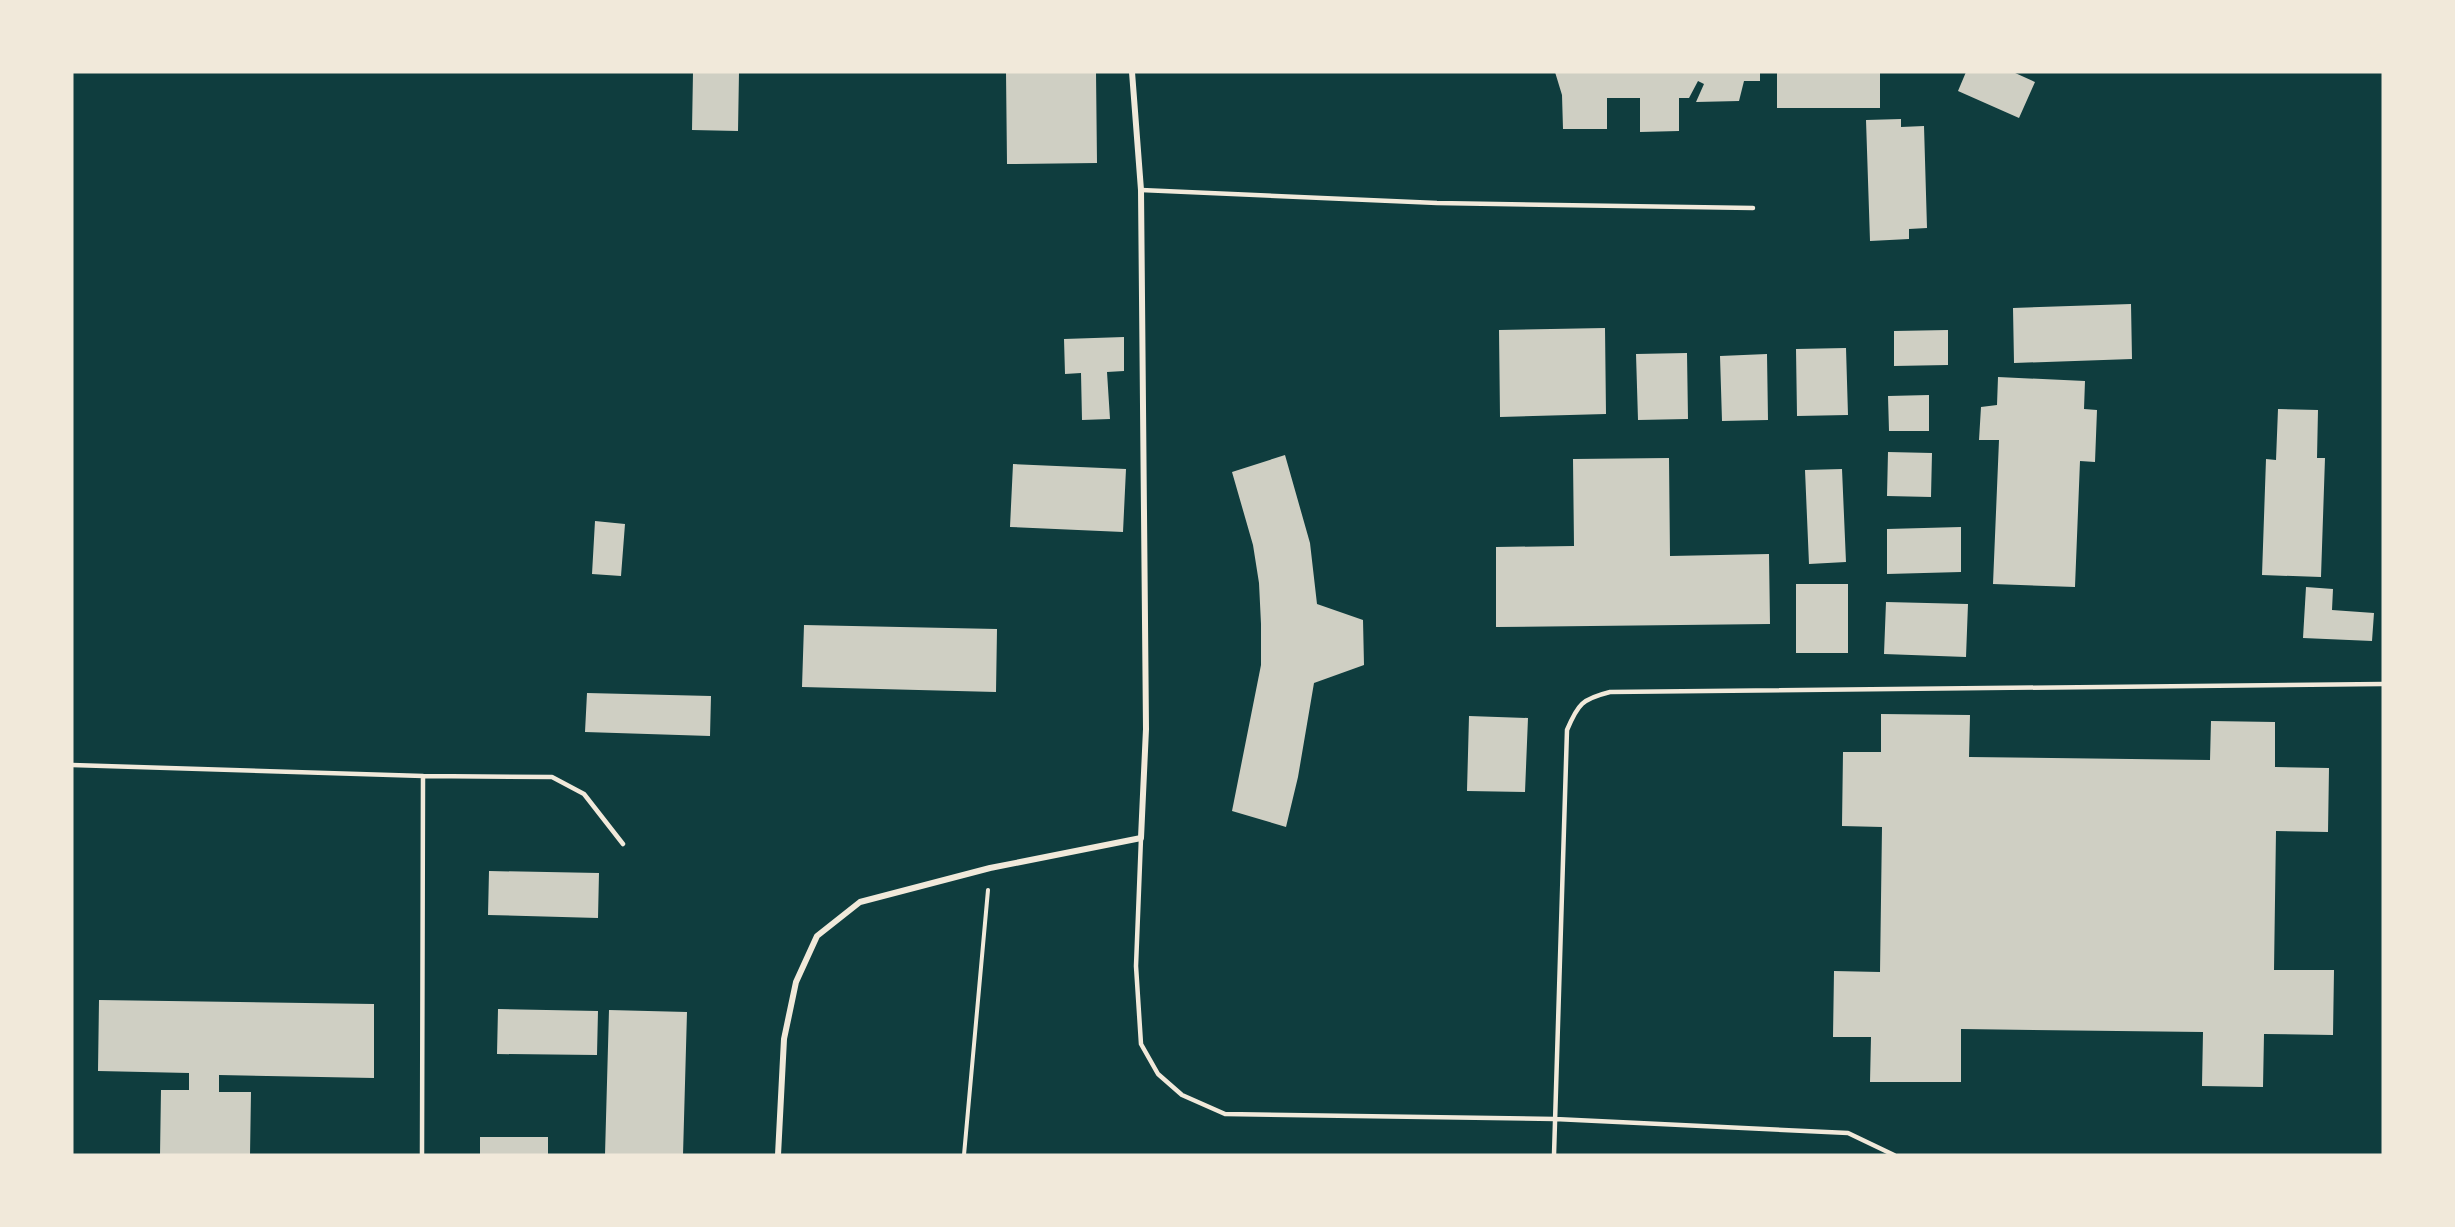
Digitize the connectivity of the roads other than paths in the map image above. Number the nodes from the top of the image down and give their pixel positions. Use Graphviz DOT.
graph roads {
  1 [pos="1132,72"];
  2 [pos="1141,190"];
  3 [pos="1753,208"];
  4 [pos="2383,684"];
  5 [pos="72,765"];
  6 [pos="423,776"];
  7 [pos="1141,838"];
  8 [pos="623,844"];
  9 [pos="1555,1119"];
  10 [pos="422,1155"];
  11 [pos="778,1155"];
  12 [pos="1554,1155"];
  13 [pos="1894,1155"];
  1 -- 2 [label="street"];
  2 -- 3 [label="lane"];
  2 -- 7 [label="street"];
  4 -- 9 [label="lane"];
  5 -- 6 [label="lane"];
  6 -- 8 [label="lane"];
  6 -- 10 [label="lane"];
  7 -- 9 [label="lane"];
  7 -- 11 [label="street"];
  9 -- 12 [label="lane"];
  9 -- 13 [label="lane"];
}
